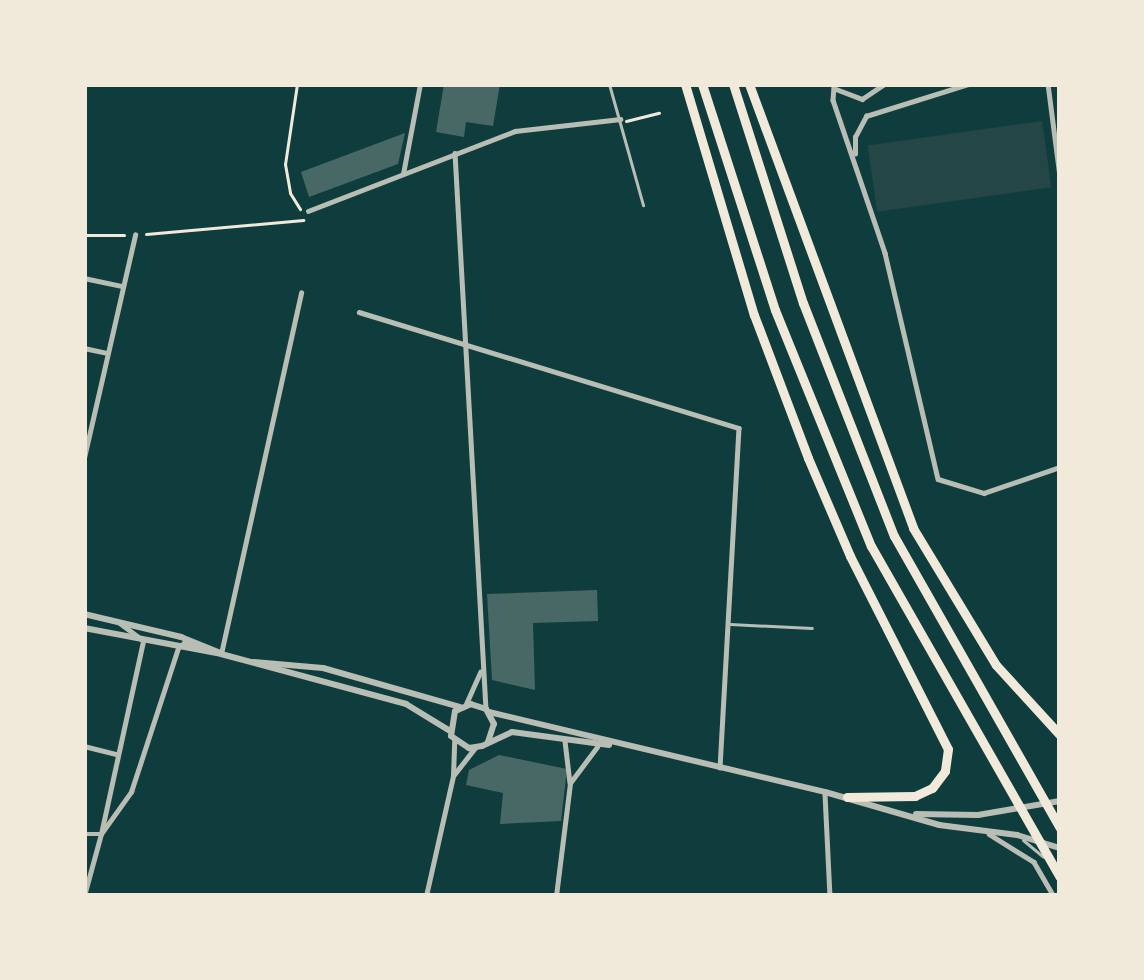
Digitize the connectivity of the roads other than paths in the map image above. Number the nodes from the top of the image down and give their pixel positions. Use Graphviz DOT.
graph roads {
  1 [pos="420,84"];
  2 [pos="609,84"];
  3 [pos="685,84"];
  4 [pos="702,84"];
  5 [pos="733,84"];
  6 [pos="749,84"];
  7 [pos="884,84"];
  8 [pos="969,84"];
  9 [pos="1048,84"];
  10 [pos="834,85"];
  11 [pos="878,93"];
  12 [pos="895,104"];
  13 [pos="620,119"];
  14 [pos="455,153"];
  15 [pos="856,160"];
  16 [pos="404,174"];
  17 [pos="1060,176"];
  18 [pos="643,205"];
  19 [pos="308,211"];
  20 [pos="135,235"];
  21 [pos="84,278"];
  22 [pos="123,286"];
  23 [pos="301,293"];
  24 [pos="358,312"];
  25 [pos="464,342"];
  26 [pos="84,349"];
  27 [pos="106,353"];
  28 [pos="84,458"];
  29 [pos="1060,467"];
  30 [pos="84,614"];
  31 [pos="118,621"];
  32 [pos="728,624"];
  33 [pos="84,628"];
  34 [pos="812,628"];
  35 [pos="143,641"];
  36 [pos="212,646"];
  37 [pos="178,648"];
  38 [pos="221,654"];
  39 [pos="250,662"];
  40 [pos="482,667"];
  41 [pos="463,706"];
  42 [pos="488,710"];
  43 [pos="450,731"];
  44 [pos="1060,735"];
  45 [pos="454,740"];
  46 [pos="565,741"];
  47 [pos="488,742"];
  48 [pos="613,745"];
  49 [pos="84,746"];
  50 [pos="597,747"];
  51 [pos="475,748"];
  52 [pos="117,754"];
  53 [pos="720,766"];
  54 [pos="453,776"];
  55 [pos="570,783"];
  56 [pos="825,792"];
  57 [pos="847,797"];
  58 [pos="1060,801"];
  59 [pos="913,814"];
  60 [pos="1060,828"];
  61 [pos="984,831"];
  62 [pos="84,834"];
  63 [pos="101,834"];
  64 [pos="1017,835"];
  65 [pos="1060,848"];
  66 [pos="1060,874"];
  67 [pos="84,896"];
  68 [pos="426,896"];
  69 [pos="556,896"];
  70 [pos="830,896"];
  71 [pos="1054,896"];
  1 -- 16 [label="street"];
  2 -- 13 [label="lane"];
  3 -- 57 [label="highway"];
  4 -- 66 [label="highway"];
  5 -- 60 [label="highway"];
  6 -- 44 [label="highway"];
  7 -- 11 [label="street"];
  8 -- 12 [label="street"];
  9 -- 17 [label="street"];
  10 -- 11 [label="street"];
  10 -- 15 [label="street"];
  11 -- 12 [label="street"];
  12 -- 15 [label="street"];
  13 -- 14 [label="street"];
  13 -- 18 [label="lane"];
  14 -- 16 [label="street"];
  14 -- 25 [label="street"];
  15 -- 29 [label="street"];
  16 -- 19 [label="street"];
  20 -- 22 [label="street"];
  21 -- 22 [label="street"];
  22 -- 27 [label="street"];
  23 -- 38 [label="street"];
  24 -- 25 [label="street"];
  25 -- 32 [label="street"];
  25 -- 40 [label="street"];
  26 -- 27 [label="street"];
  27 -- 28 [label="street"];
  30 -- 31 [label="street"];
  31 -- 35 [label="street"];
  31 -- 36 [label="street"];
  32 -- 34 [label="lane"];
  32 -- 53 [label="street"];
  33 -- 35 [label="street"];
  35 -- 37 [label="street"];
  35 -- 52 [label="street"];
  36 -- 37 [label="street"];
  36 -- 38 [label="street"];
  37 -- 38 [label="street"];
  37 -- 63 [label="street"];
  38 -- 39 [label="street"];
  39 -- 41 [label="street"];
  39 -- 43 [label="street"];
  40 -- 41 [label="street"];
  40 -- 42 [label="street"];
  41 -- 42 [label="street"];
  41 -- 43 [label="street"];
  42 -- 47 [label="street"];
  42 -- 48 [label="street"];
  43 -- 45 [label="street"];
  45 -- 51 [label="street"];
  45 -- 54 [label="street"];
  46 -- 47 [label="street"];
  46 -- 50 [label="street"];
  46 -- 55 [label="street"];
  47 -- 51 [label="street"];
  48 -- 50 [label="street"];
  48 -- 53 [label="street"];
  49 -- 52 [label="street"];
  50 -- 55 [label="street"];
  51 -- 54 [label="street"];
  52 -- 63 [label="street"];
  53 -- 56 [label="street"];
  54 -- 68 [label="street"];
  55 -- 69 [label="street"];
  56 -- 57 [label="street"];
  56 -- 70 [label="street"];
  57 -- 59 [label="street"];
  58 -- 59 [label="street"];
  59 -- 61 [label="street"];
  61 -- 64 [label="street"];
  61 -- 71 [label="street"];
  62 -- 63 [label="street"];
  63 -- 67 [label="street"];
  64 -- 65 [label="street"];
  64 -- 66 [label="lane"];
}
